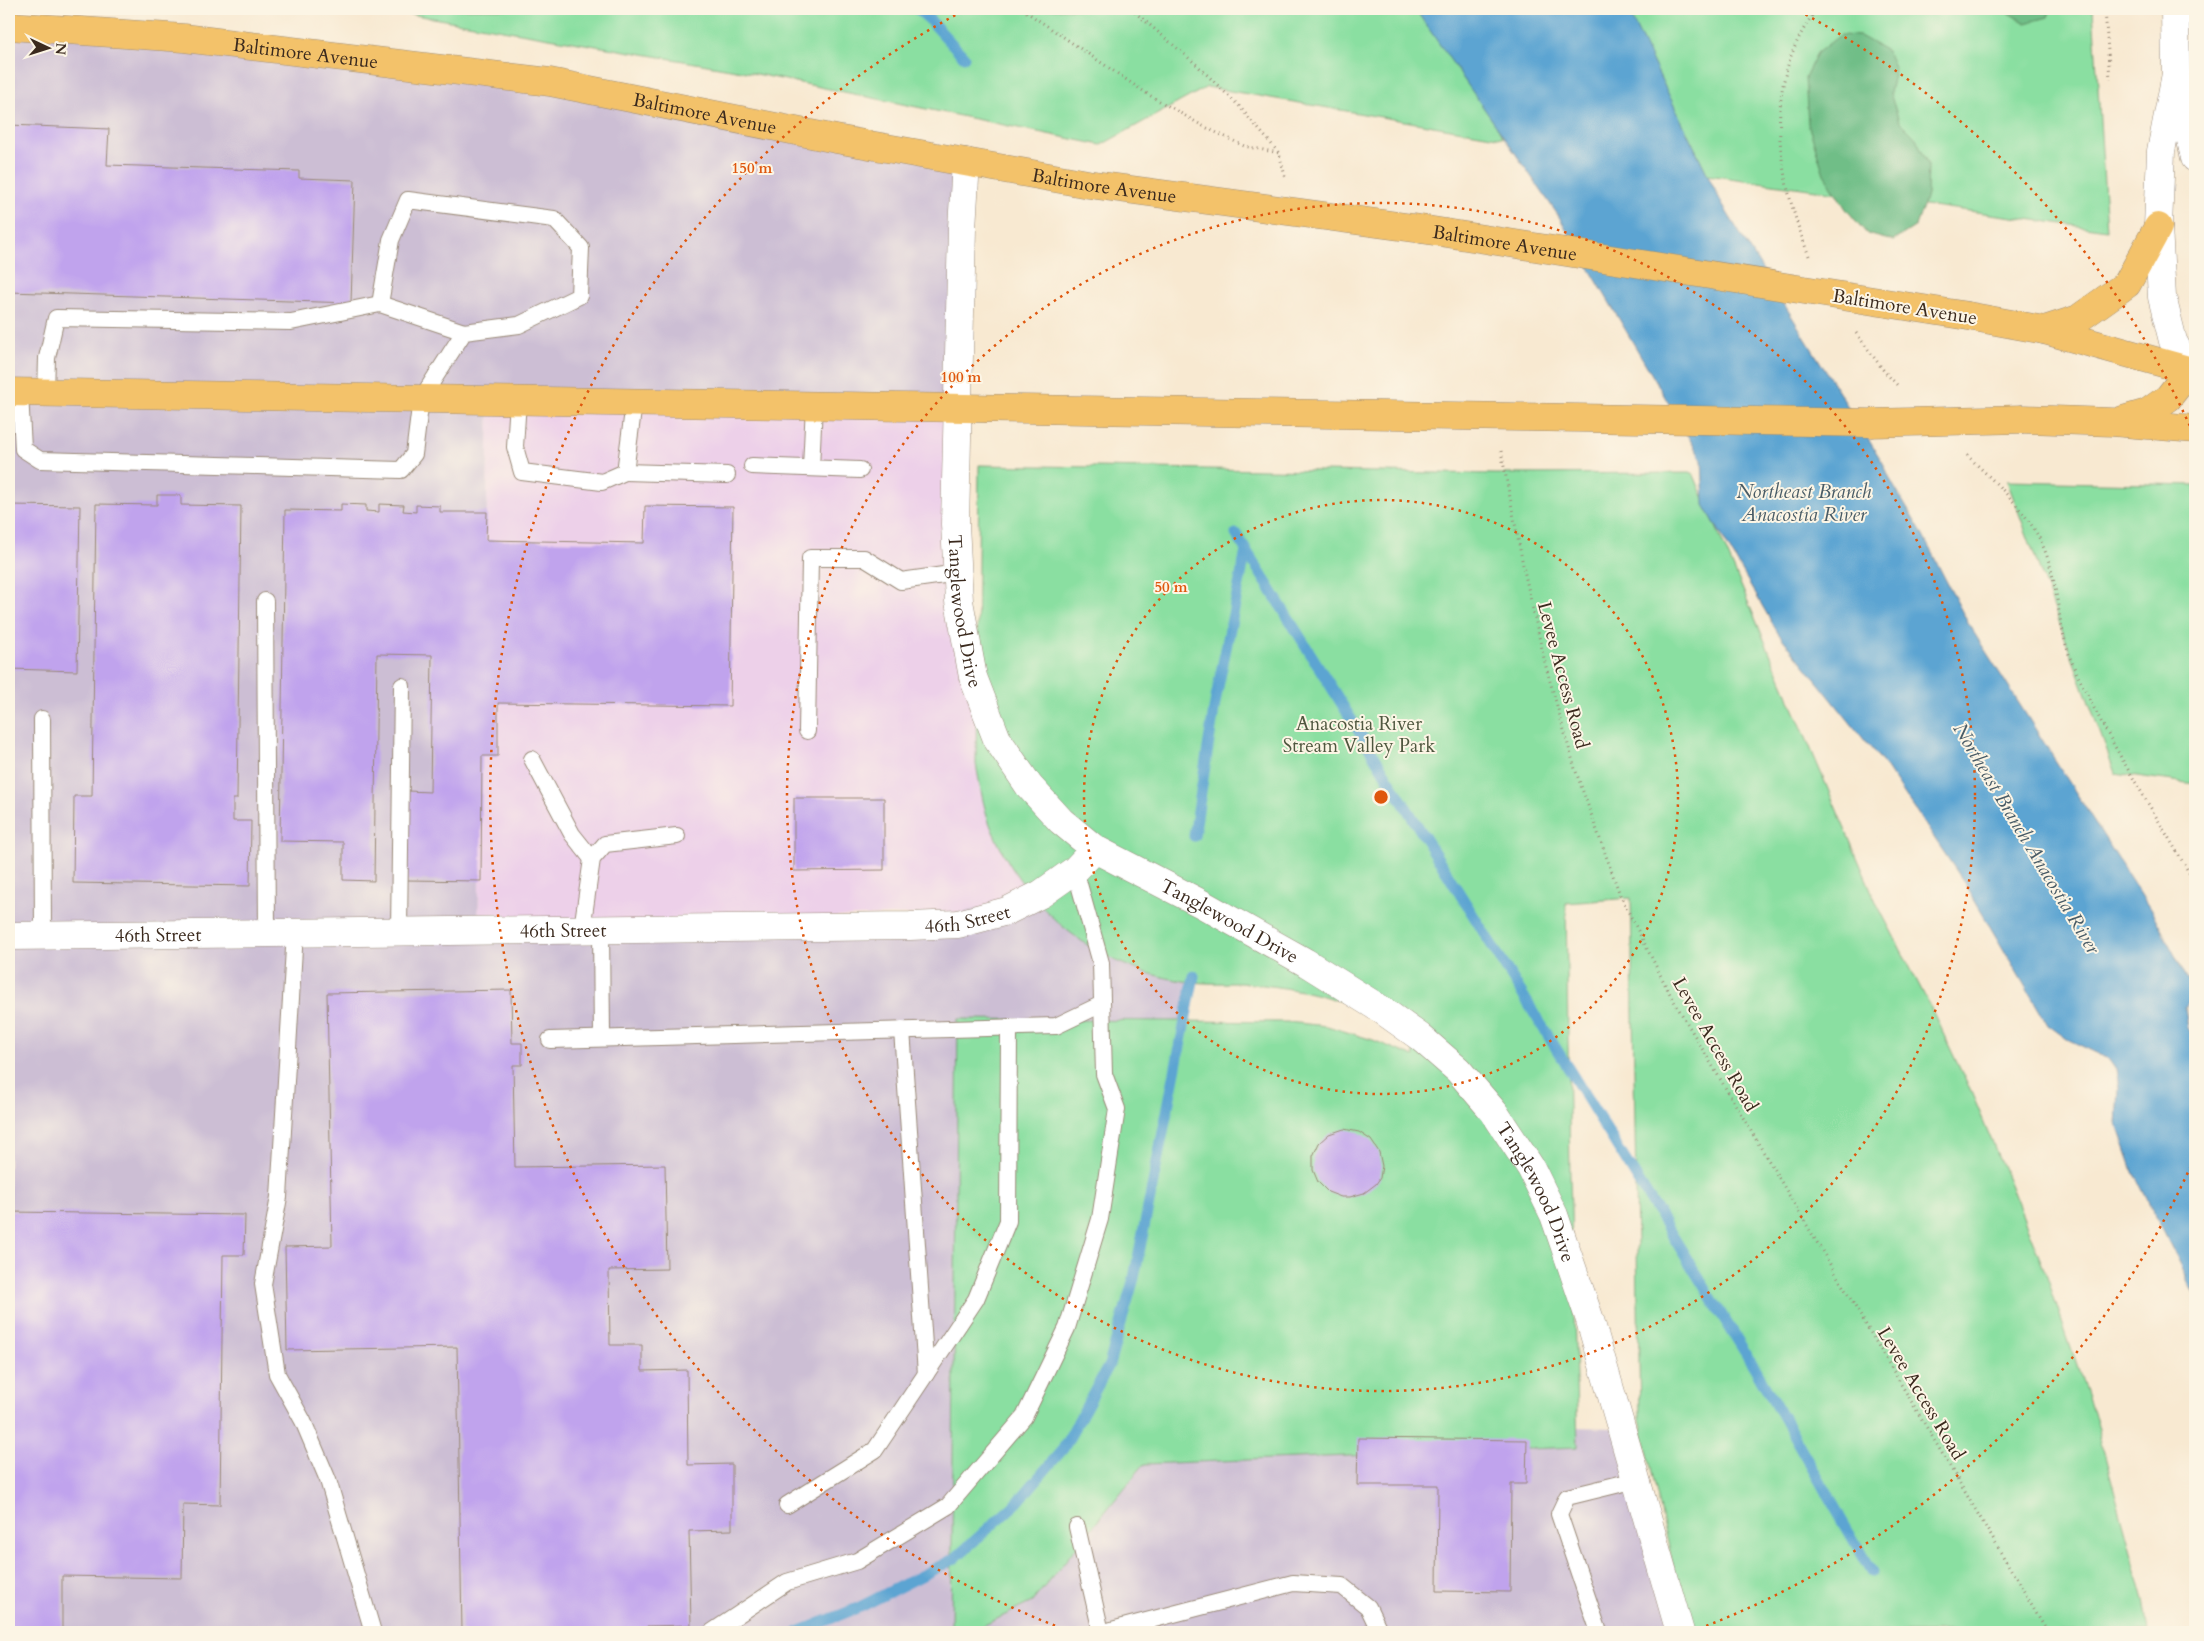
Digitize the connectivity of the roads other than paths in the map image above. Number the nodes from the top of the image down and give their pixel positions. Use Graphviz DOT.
graph roads {
  1 [pos="2175,9"];
  2 [pos="9,26"];
  3 [pos="2176,74"];
  4 [pos="2195,158"];
  5 [pos="966,162"];
  6 [pos="2158,228"];
  7 [pos="380,304"];
  8 [pos="2044,330"];
  9 [pos="464,332"];
  10 [pos="2194,370"];
  11 [pos="25,393"];
  12 [pos="421,399"];
  13 [pos="518,401"];
  14 [pos="634,402"];
  15 [pos="814,405"];
  16 [pos="958,408"];
  17 [pos="2112,422"];
  18 [pos="2195,429"];
  19 [pos="752,466"];
  20 [pos="811,468"];
  21 [pos="860,470"];
  22 [pos="625,472"];
  23 [pos="727,475"];
  24 [pos="958,573"];
  25 [pos="265,601"];
  26 [pos="402,686"];
  27 [pos="42,719"];
  28 [pos="807,731"];
  29 [pos="532,758"];
  30 [pos="677,836"];
  31 [pos="1095,850"];
  32 [pos="592,859"];
  33 [pos="1075,870"];
  34 [pos="591,929"];
  35 [pos="399,931"];
  36 [pos="295,932"];
  37 [pos="267,933"];
  38 [pos="9,936"];
  39 [pos="43,936"];
  40 [pos="1102,1004"];
  41 [pos="1009,1027"];
  42 [pos="902,1030"];
  43 [pos="602,1038"];
  44 [pos="550,1040"];
  45 [pos="926,1374"];
  46 [pos="1636,1480"];
  47 [pos="787,1505"];
  48 [pos="1077,1527"];
  49 [pos="372,1632"];
  50 [pos="712,1632"];
  51 [pos="1102,1632"];
  52 [pos="1380,1632"];
  53 [pos="1598,1632"];
  54 [pos="1680,1632"];
  1 -- 3 [label="street"];
  2 -- 5 [label="main road, Baltimore Avenue"];
  3 -- 4 [label="street"];
  3 -- 6 [label="street"];
  5 -- 8 [label="main road, Baltimore Avenue, bridge"];
  5 -- 16 [label="street, Tanglewood Drive"];
  6 -- 8 [label="main road"];
  6 -- 10 [label="street"];
  7 -- 9 [label="lane"];
  7 -- 9 [label="lane"];
  7 -- 11 [label="lane"];
  8 -- 10 [label="main road, Baltimore Avenue"];
  9 -- 12 [label="lane"];
  10 -- 17 [label="main road"];
  11 -- 12 [label="main road"];
  11 -- 12 [label="lane"];
  12 -- 13 [label="main road"];
  13 -- 14 [label="main road"];
  13 -- 22 [label="lane"];
  14 -- 15 [label="main road"];
  14 -- 22 [label="lane"];
  15 -- 16 [label="main road"];
  15 -- 20 [label="lane"];
  16 -- 17 [label="main road, bridge"];
  16 -- 24 [label="street, Tanglewood Drive"];
  17 -- 18 [label="main road"];
  19 -- 20 [label="lane"];
  20 -- 21 [label="lane"];
  22 -- 23 [label="lane"];
  24 -- 28 [label="lane"];
  24 -- 31 [label="street, Tanglewood Drive"];
  25 -- 37 [label="lane"];
  26 -- 35 [label="lane"];
  27 -- 39 [label="lane"];
  29 -- 32 [label="lane"];
  30 -- 32 [label="lane"];
  31 -- 33 [label="street, 46th Street"];
  31 -- 46 [label="street, Tanglewood Drive"];
  32 -- 34 [label="lane"];
  33 -- 34 [label="street, 46th Street"];
  33 -- 40 [label="lane"];
  34 -- 35 [label="street, 46th Street"];
  34 -- 43 [label="lane"];
  35 -- 36 [label="street, 46th Street"];
  36 -- 37 [label="street, 46th Street"];
  36 -- 49 [label="lane"];
  37 -- 39 [label="street, 46th Street"];
  38 -- 39 [label="street, 46th Street"];
  40 -- 41 [label="lane"];
  40 -- 50 [label="lane"];
  41 -- 42 [label="lane"];
  41 -- 45 [label="lane"];
  42 -- 43 [label="lane"];
  42 -- 45 [label="lane"];
  43 -- 44 [label="lane"];
  45 -- 47 [label="lane"];
  46 -- 53 [label="lane"];
  46 -- 54 [label="street, Tanglewood Drive"];
  48 -- 51 [label="lane"];
  51 -- 52 [label="lane"];
}
